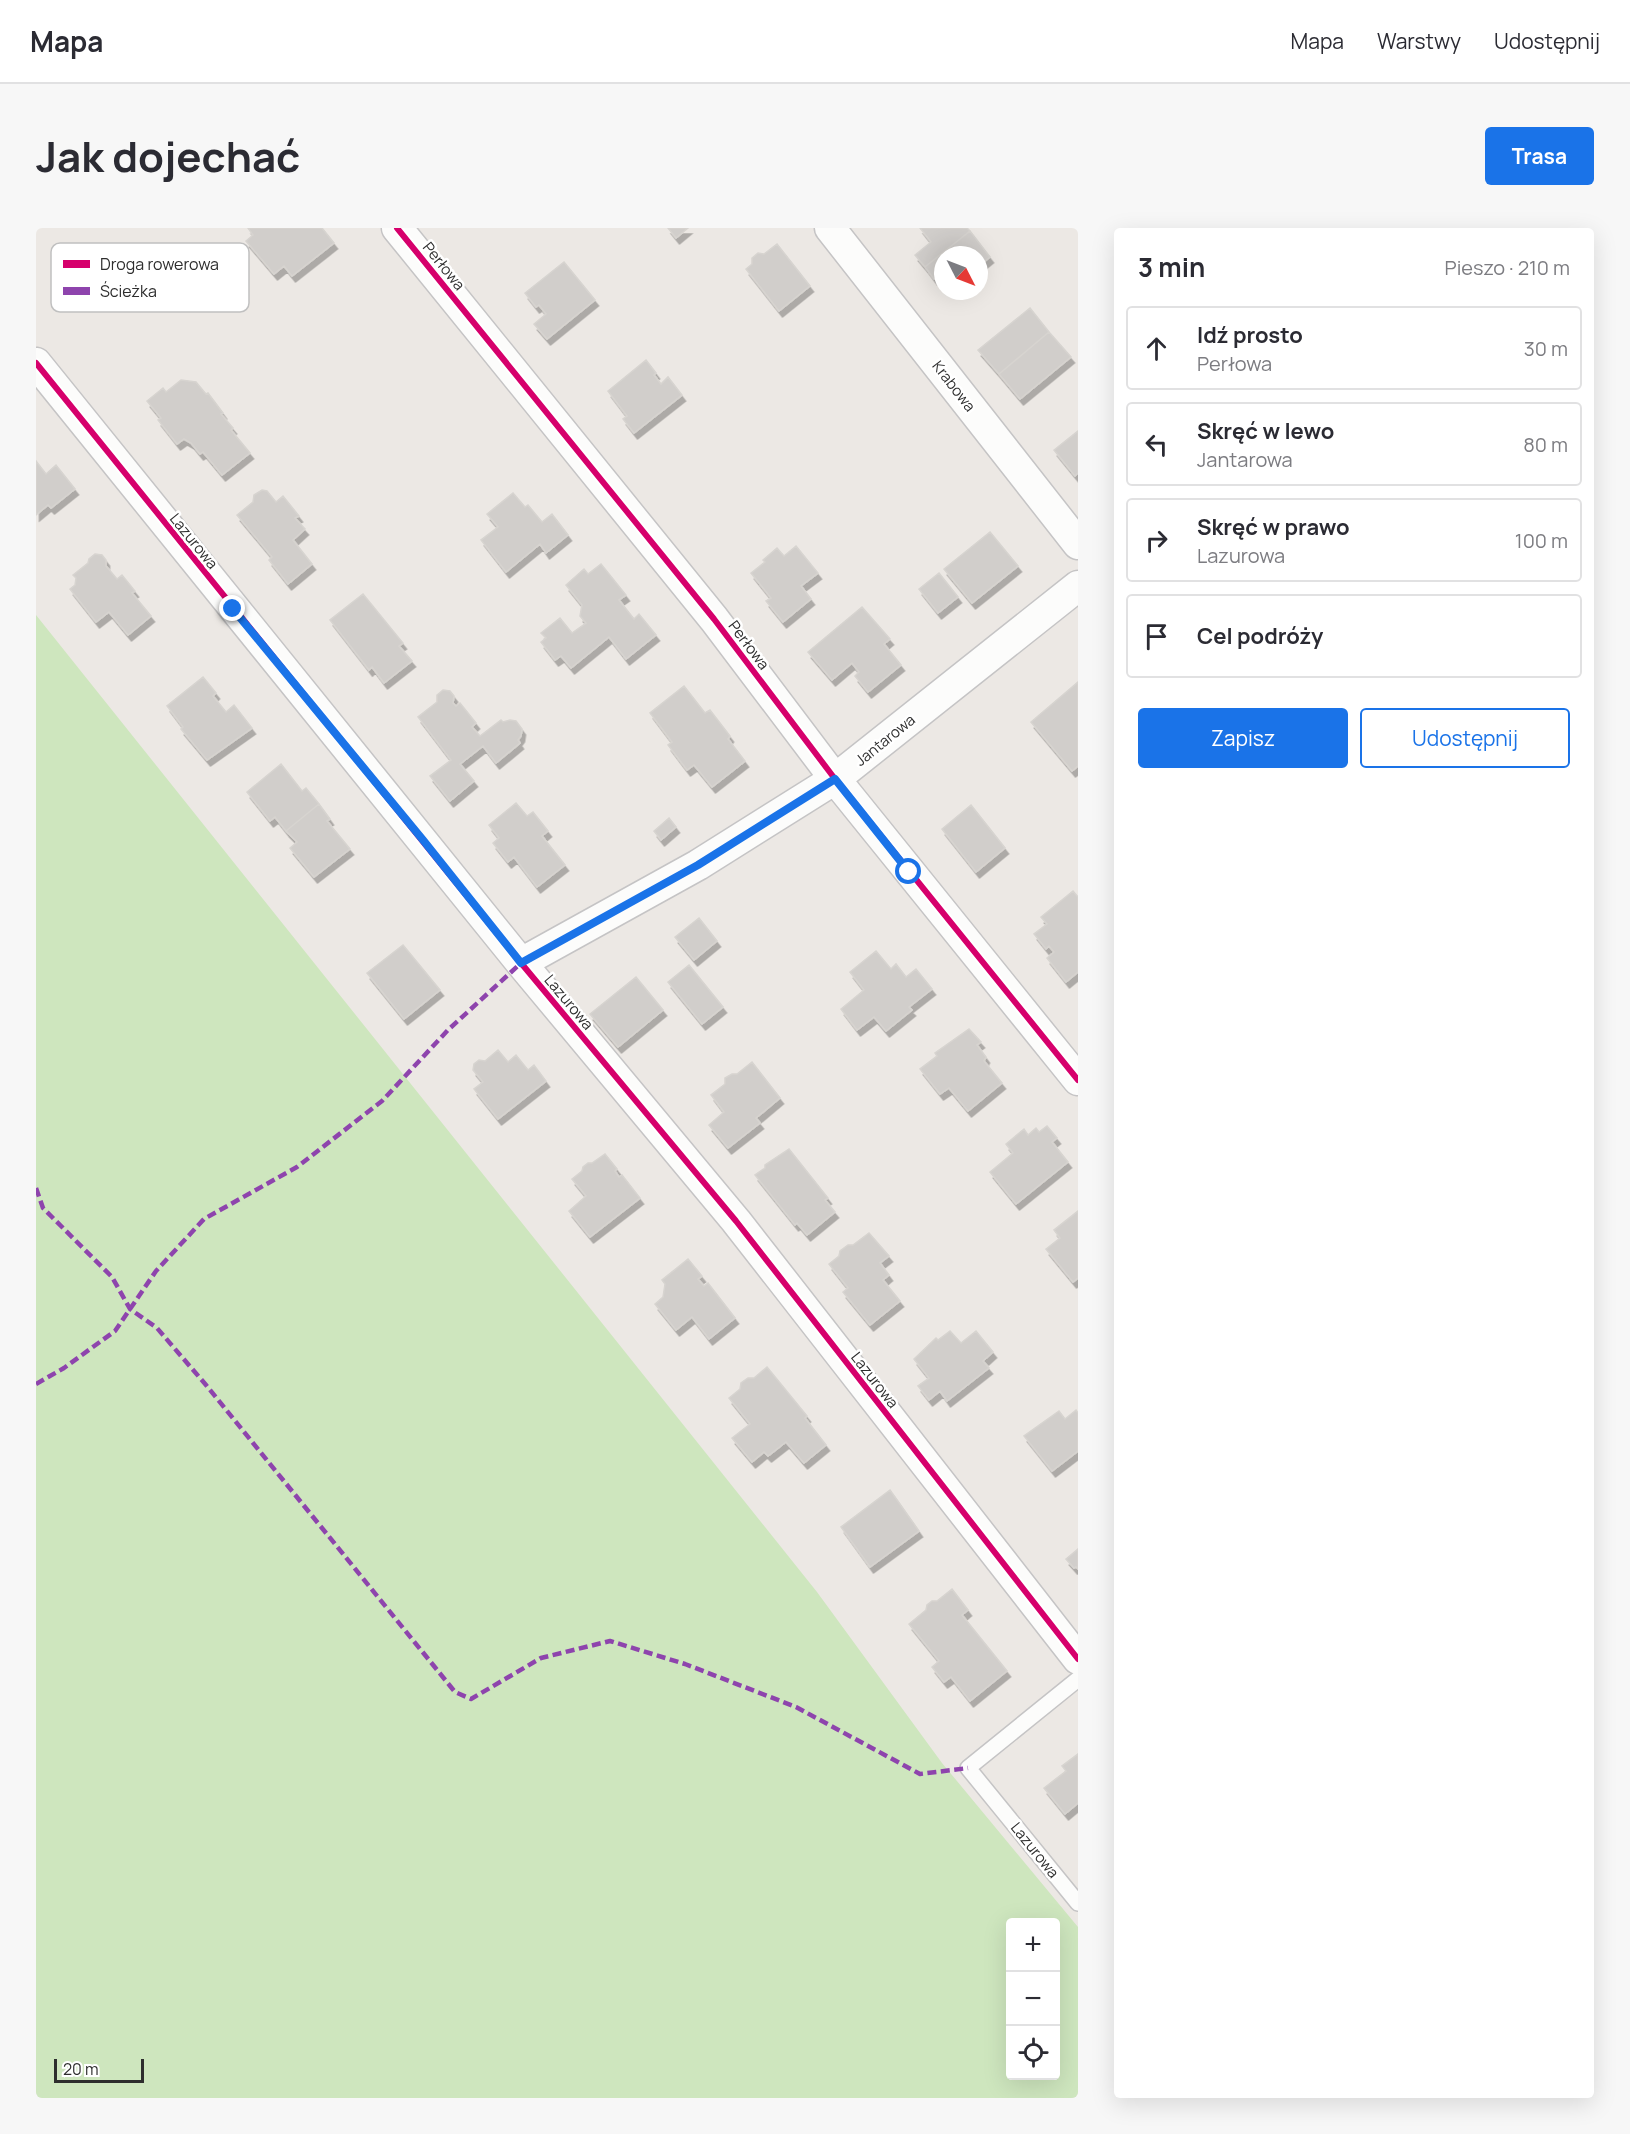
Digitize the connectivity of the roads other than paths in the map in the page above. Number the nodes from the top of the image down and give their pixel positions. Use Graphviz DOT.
graph roads {
  1 [pos="397,228"];
  2 [pos="830,228"];
  3 [pos="36,363"];
  4 [pos="1078,544"];
  5 [pos="1078,586"];
  6 [pos="835,779"];
  7 [pos="521,963"];
  8 [pos="1078,1080"];
  9 [pos="1078,1659"];
  10 [pos="1078,1679"];
  11 [pos="1078,1903"];
  1 -- 6 [label="street, Perłowa"];
  2 -- 4 [label="street, Krabowa"];
  3 -- 7 [label="street, Lazurowa"];
  5 -- 6 [label="street, Jantarowa"];
  6 -- 7 [label="street, Jantarowa"];
  6 -- 8 [label="street, Perłowa"];
  7 -- 9 [label="street, Lazurowa"];
  10 -- 11 [label="lane, Lazurowa"];
}
